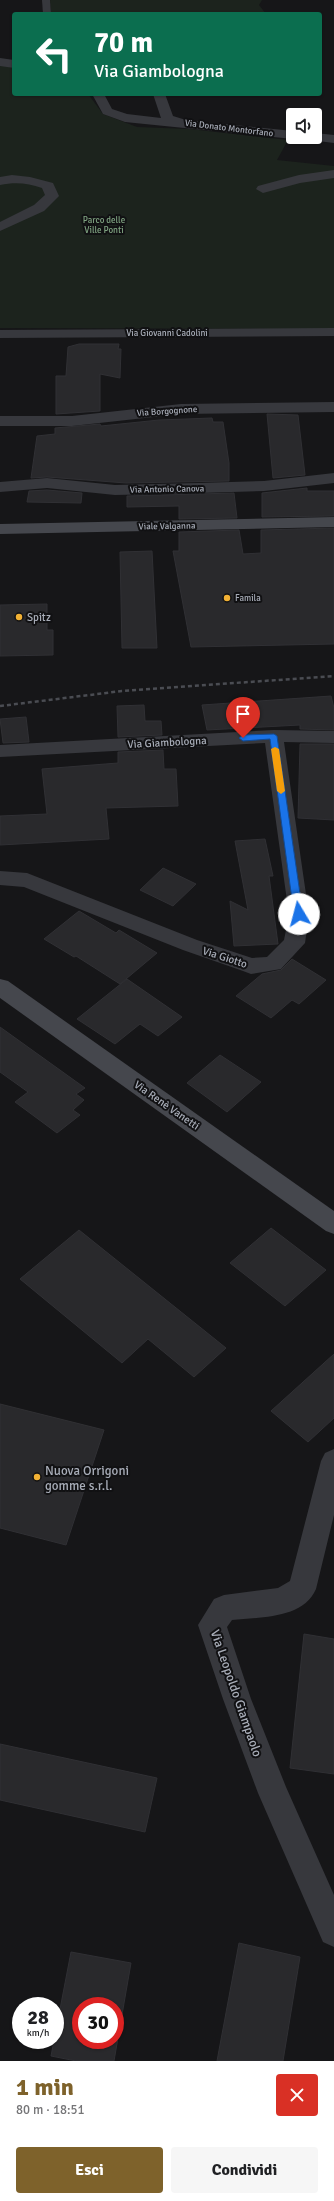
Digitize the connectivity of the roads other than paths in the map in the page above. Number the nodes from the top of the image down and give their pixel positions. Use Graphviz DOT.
graph roads {
  1 [pos="46,0"];
  2 [pos="47,12"];
  3 [pos="0,62"];
  4 [pos="12,64"];
  5 [pos="99,96"];
  6 [pos="160,96"];
  7 [pos="184,124"];
  8 [pos="286,134"];
  9 [pos="322,138"];
  10 [pos="334,139"];
  11 [pos="334,174"];
  12 [pos="0,181"];
  13 [pos="263,189"];
  14 [pos="0,227"];
  15 [pos="334,332"];
  16 [pos="0,334"];
  17 [pos="334,407"];
  18 [pos="0,421"];
  19 [pos="334,478"];
  20 [pos="0,487"];
  21 [pos="334,522"];
  22 [pos="0,529"];
  23 [pos="274,736"];
  24 [pos="334,737"];
  25 [pos="0,751"];
  26 [pos="0,878"];
  27 [pos="0,987"];
  28 [pos="334,1224"];
  29 [pos="334,1461"];
  30 [pos="334,1931"];
  1 -- 2 [label="lane"];
  3 -- 4 [label="street"];
  5 -- 7 [label="street"];
  6 -- 7 [label="street, Via Donato Montorfano"];
  7 -- 8 [label="street, Via Donato Montorfano"];
  9 -- 10 [label="street"];
  11 -- 13 [label="street"];
  12 -- 14 [label="street"];
  15 -- 16 [label="street, Via Giovanni Cadolini"];
  17 -- 18 [label="street, Via Borgognone"];
  19 -- 20 [label="street, Via Antonio Canova"];
  21 -- 22 [label="street, Viale Valganna"];
  23 -- 24 [label="street, Via Giambologna"];
  23 -- 25 [label="street, Via Giambologna"];
  23 -- 26 [label="street, Via Giotto"];
  27 -- 28 [label="street, Via Renè Vanetti"];
  29 -- 30 [label="street, Via Leopoldo Giampaolo"];
}
